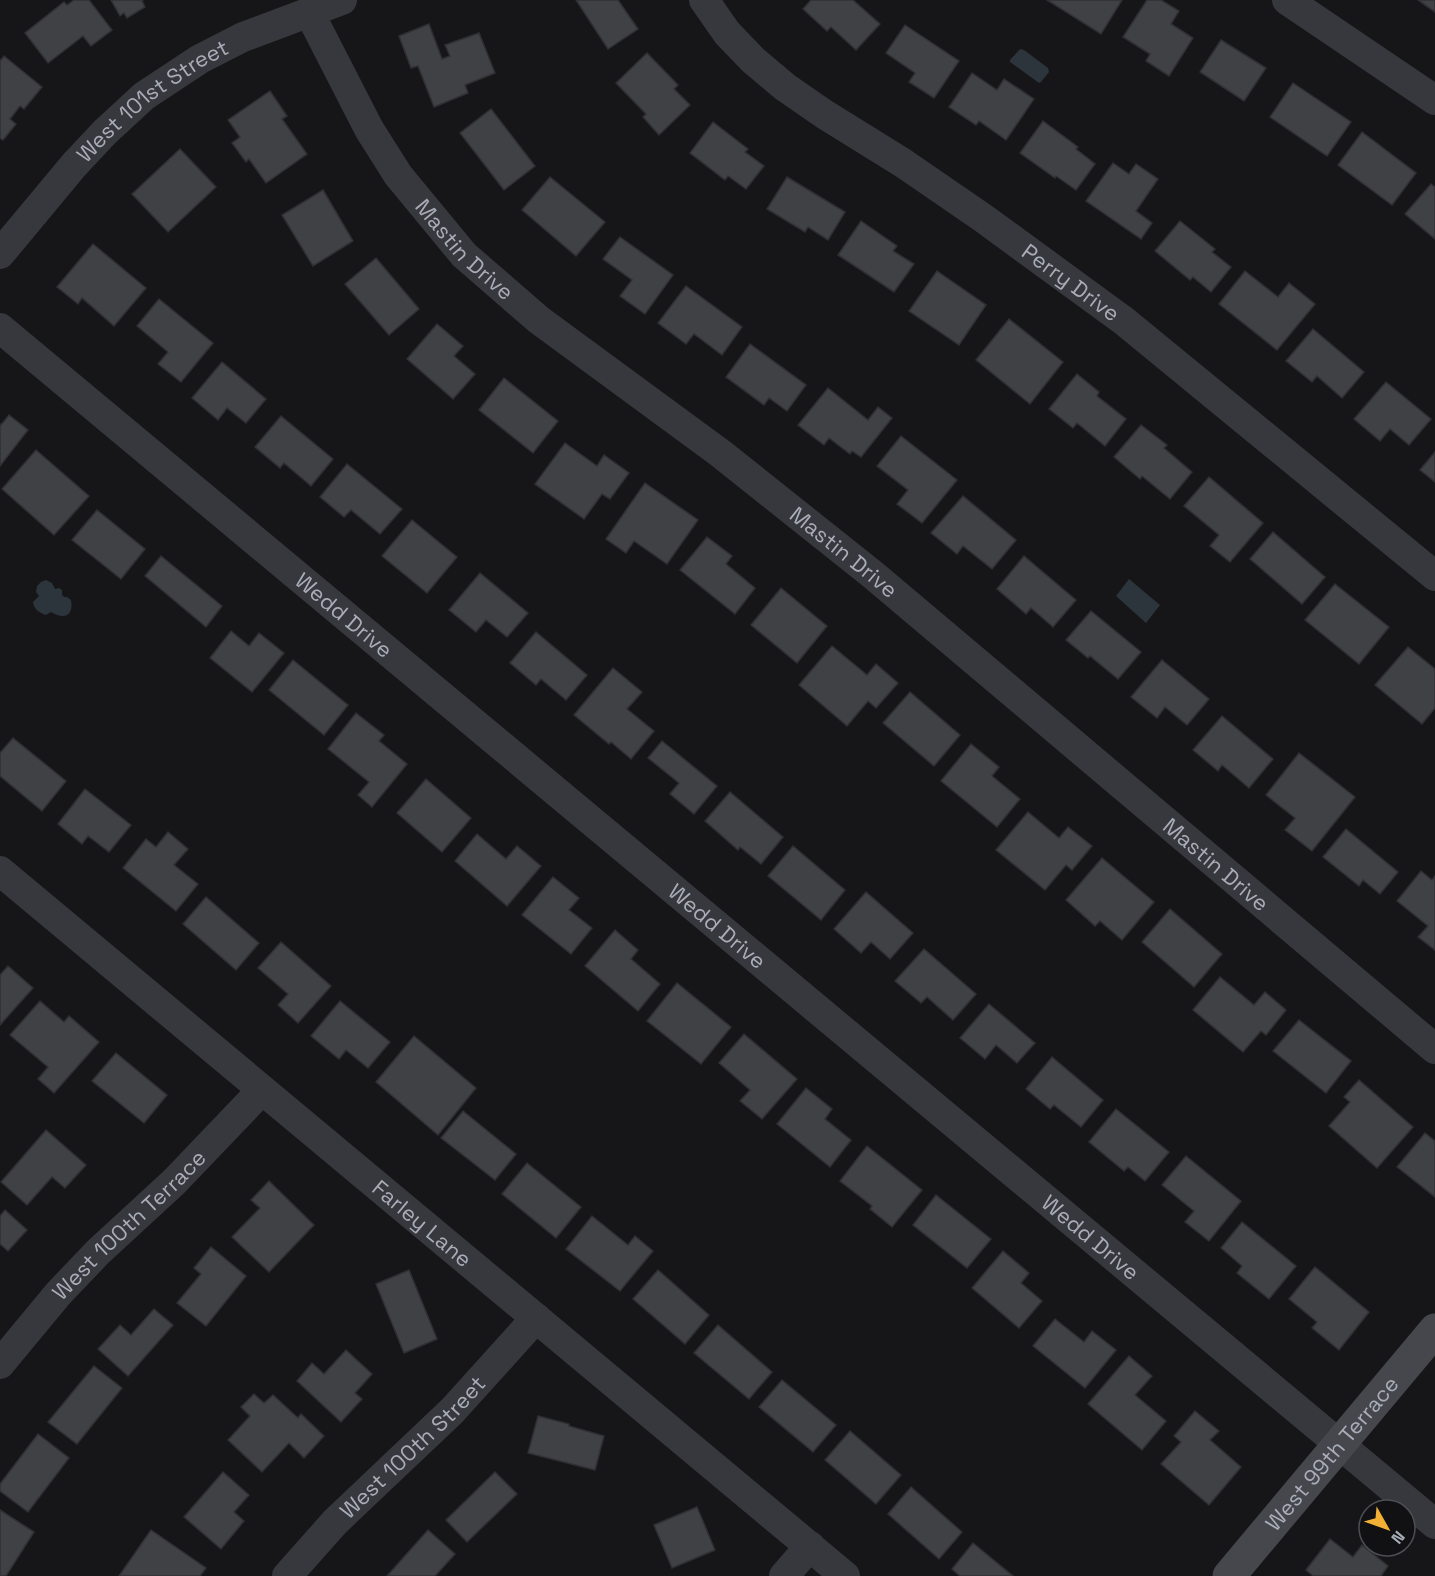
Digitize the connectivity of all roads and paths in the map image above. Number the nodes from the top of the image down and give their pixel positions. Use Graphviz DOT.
graph roads {
  1 [pos="342,0"];
  2 [pos="704,0"];
  3 [pos="1287,0"];
  4 [pos="309,12"];
  5 [pos="1435,100"];
  6 [pos="0,254"];
  7 [pos="0,328"];
  8 [pos="1435,576"];
  9 [pos="0,871"];
  10 [pos="1435,1048"];
  11 [pos="262,1090"];
  12 [pos="536,1318"];
  13 [pos="1435,1330"];
  14 [pos="0,1364"];
  15 [pos="1339,1445"];
  16 [pos="1435,1524"];
  17 [pos="810,1546"];
  18 [pos="287,1576"];
  19 [pos="784,1576"];
  20 [pos="845,1576"];
  21 [pos="1229,1576"];
  1 -- 4 [label="street, West 101st Street"];
  2 -- 8 [label="street, Perry Drive"];
  3 -- 5 [label="street"];
  4 -- 6 [label="street, West 101st Street"];
  4 -- 10 [label="street, Mastin Drive"];
  7 -- 15 [label="street, Wedd Drive"];
  9 -- 11 [label="street, Farley Lane"];
  11 -- 12 [label="street, Farley Lane"];
  11 -- 14 [label="street, West 100th Terrace"];
  12 -- 17 [label="street, Farley Lane"];
  12 -- 18 [label="street, West 100th Street"];
  13 -- 15 [label="street, West 99th Terrace"];
  15 -- 16 [label="street, Wedd Drive"];
  15 -- 21 [label="street, West 99th Terrace"];
  17 -- 19 [label="street"];
  17 -- 20 [label="street, Farley Lane"];
}
